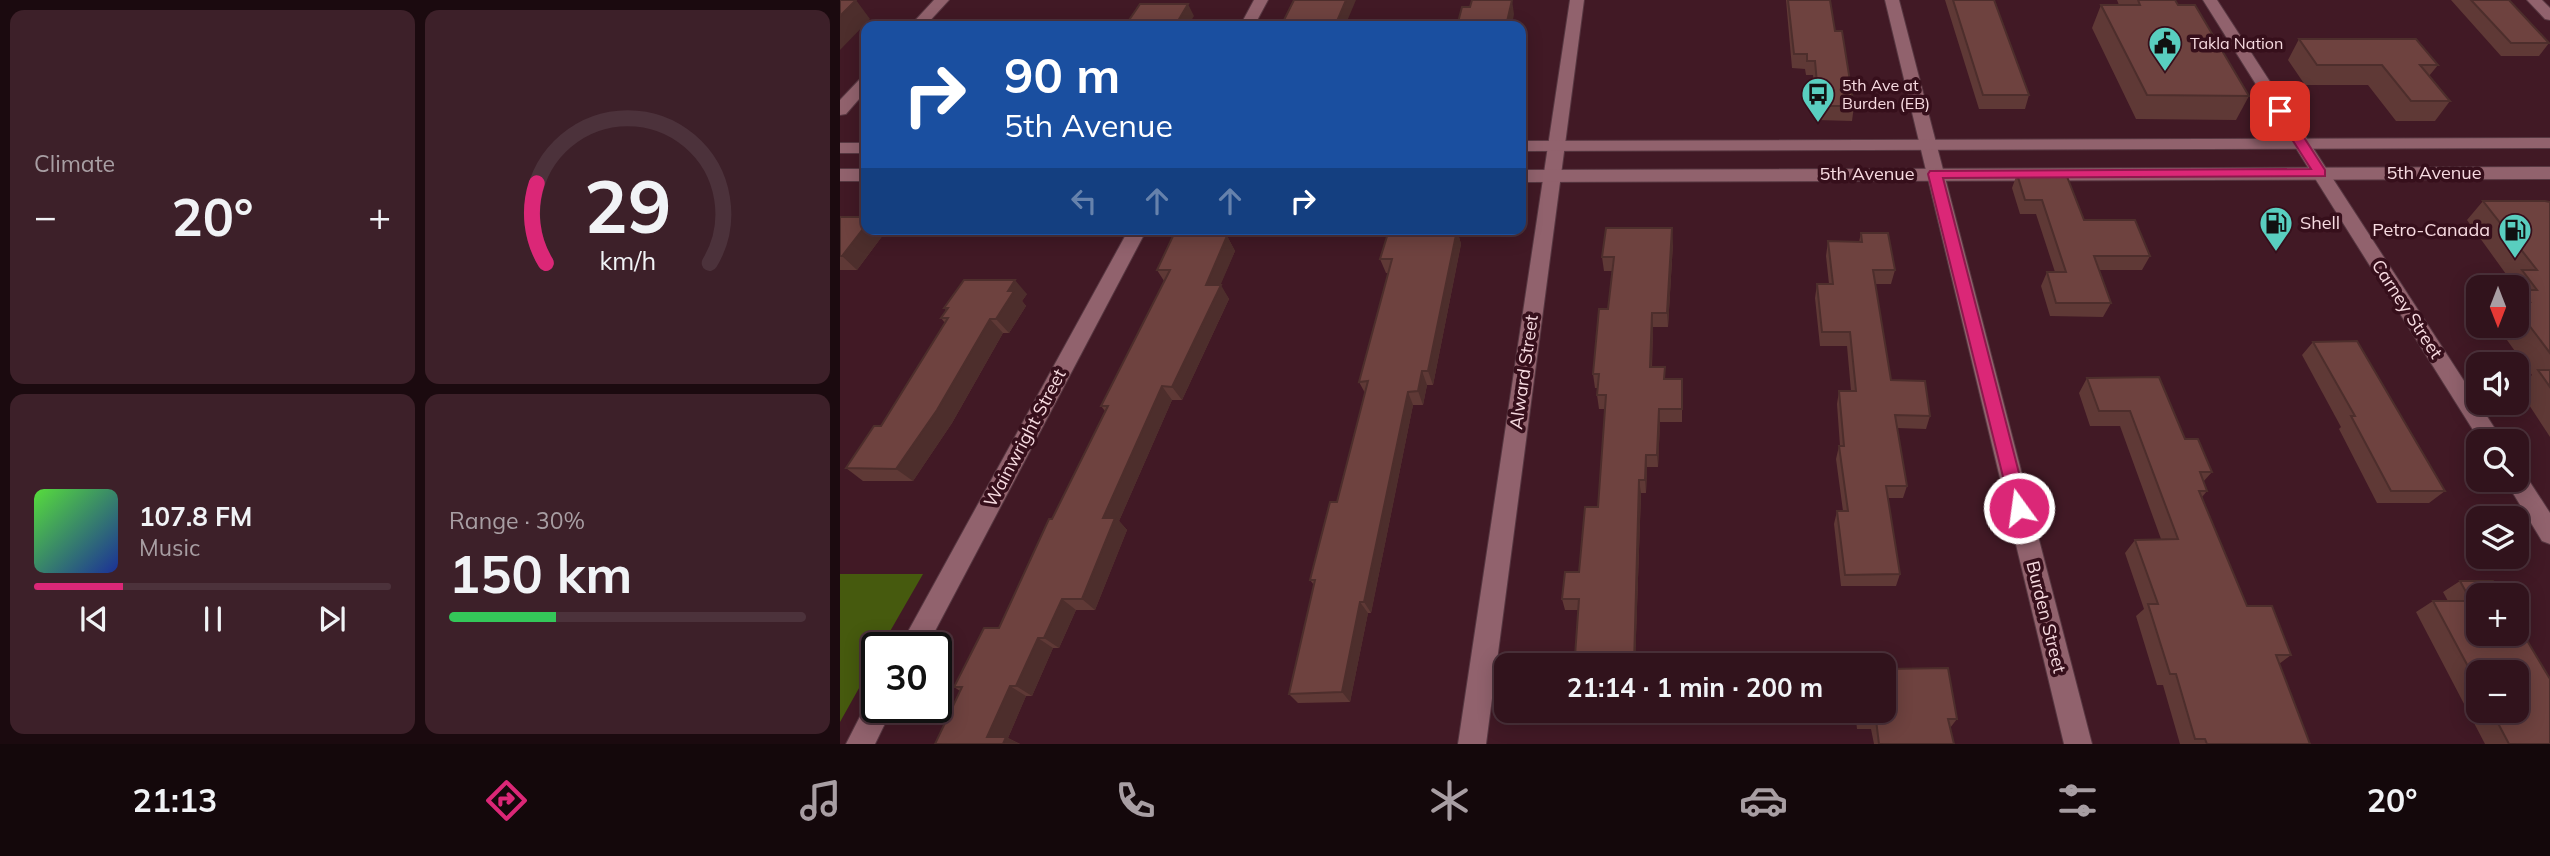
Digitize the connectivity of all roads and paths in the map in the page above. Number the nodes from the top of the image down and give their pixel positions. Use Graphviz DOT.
graph roads {
  1 [pos="942,0"];
  2 [pos="1261,0"];
  3 [pos="1577,0"];
  4 [pos="1892,0"];
  5 [pos="2210,0"];
  6 [pos="2534,0"];
  7 [pos="2550,16"];
  8 [pos="923,21"];
  9 [pos="1250,21"];
  10 [pos="861,87"];
  11 [pos="840,110"];
  12 [pos="2300,143"];
  13 [pos="2550,143"];
  14 [pos="1928,144"];
  15 [pos="1526,146"];
  16 [pos="1555,146"];
  17 [pos="840,148"];
  18 [pos="861,148"];
  19 [pos="2321,173"];
  20 [pos="2550,173"];
  21 [pos="1935,174"];
  22 [pos="840,175"];
  23 [pos="861,175"];
  24 [pos="1526,176"];
  25 [pos="1551,176"];
  26 [pos="1135,235"];
  27 [pos="2484,429"];
  28 [pos="2524,492"];
  29 [pos="2550,533"];
  30 [pos="921,632"];
  31 [pos="871,723"];
  32 [pos="860,744"];
  33 [pos="1472,744"];
  34 [pos="2078,744"];
  1 -- 8 [label="street"];
  2 -- 9 [label="street"];
  3 -- 16 [label="street, Alward Street"];
  4 -- 14 [label="street, Burden Street"];
  5 -- 12 [label="street, Carney Street"];
  6 -- 7 [label="street"];
  10 -- 11 [label="street"];
  12 -- 13 [label="street, 5th Avenue"];
  12 -- 14 [label="street, 5th Avenue"];
  12 -- 19 [label="street, Carney Street"];
  14 -- 16 [label="street, 5th Avenue"];
  14 -- 21 [label="street, Burden Street"];
  15 -- 16 [label="street, 5th Avenue"];
  16 -- 25 [label="street, Alward Street"];
  17 -- 18 [label="street"];
  19 -- 20 [label="street, 5th Avenue"];
  19 -- 21 [label="street, 5th Avenue"];
  19 -- 27 [label="street, Carney Street"];
  21 -- 25 [label="street, 5th Avenue"];
  21 -- 34 [label="street, Burden Street"];
  22 -- 23 [label="street"];
  24 -- 25 [label="street, 5th Avenue"];
  25 -- 33 [label="street, Alward Street"];
  26 -- 30 [label="street, Wainwright Street"];
  28 -- 29 [label="street"];
  31 -- 32 [label="street"];
}
